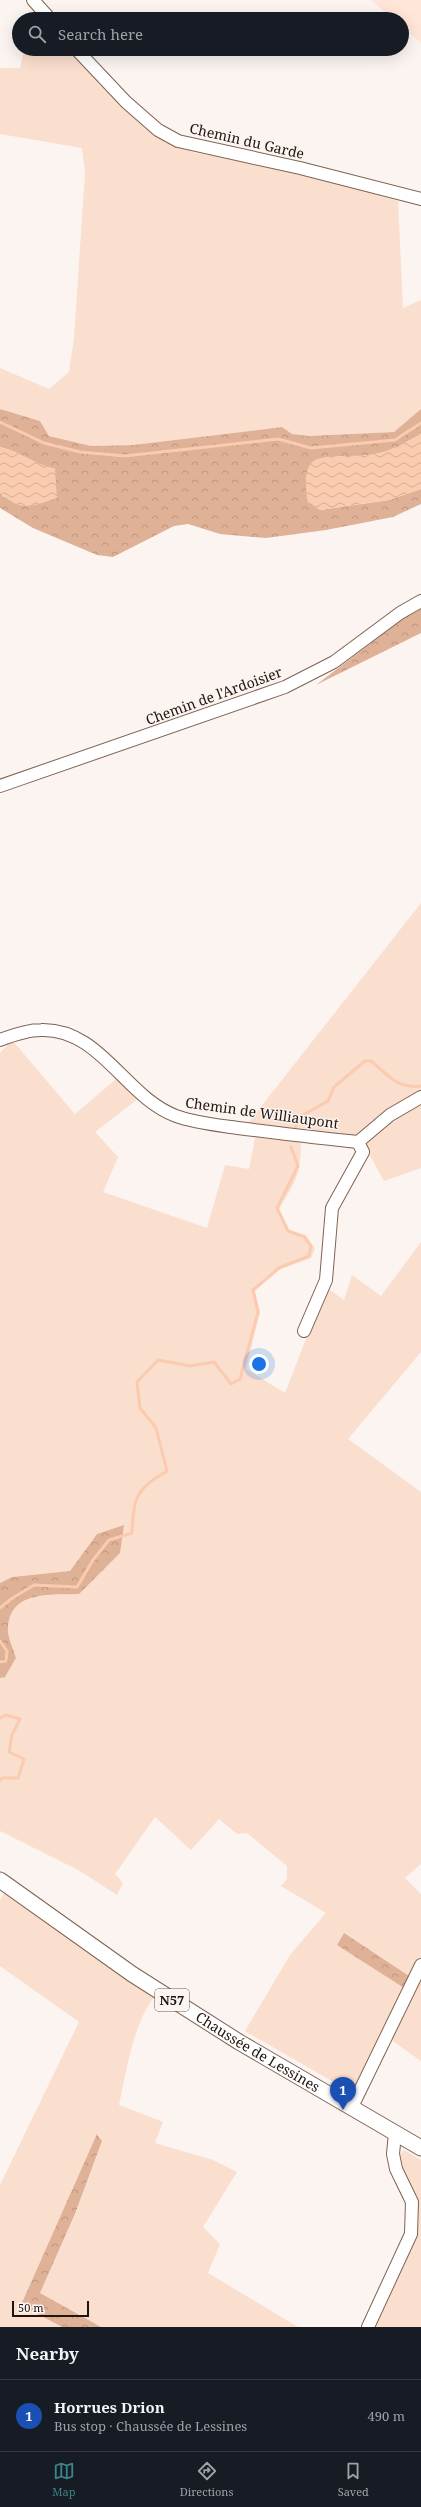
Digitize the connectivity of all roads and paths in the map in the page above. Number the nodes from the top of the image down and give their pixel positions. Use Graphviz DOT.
graph roads {
  1 [pos="33,0"];
  2 [pos="44,12"];
  3 [pos="83,56"];
  4 [pos="421,200"];
  5 [pos="421,601"];
  6 [pos="0,786"];
  7 [pos="0,1040"];
  8 [pos="421,1097"];
  9 [pos="358,1142"];
  10 [pos="304,1331"];
  11 [pos="0,1880"];
  12 [pos="421,1965"];
  13 [pos="352,2107"];
  14 [pos="396,2133"];
  15 [pos="421,2148"];
  16 [pos="368,2327"];
  1 -- 2 [label="street"];
  3 -- 4 [label="street, Chemin du Garde"];
  5 -- 6 [label="street, Chemin de l'Ardoisier"];
  7 -- 9 [label="street, Chemin de Williaupont"];
  8 -- 9 [label="street"];
  9 -- 10 [label="street"];
  11 -- 13 [label="main road, Chaussée de Lessines / N57"];
  12 -- 13 [label="street"];
  13 -- 14 [label="main road, Chaussée de Lessines / N57"];
  14 -- 15 [label="main road, Chaussée de Lessines / N57"];
  14 -- 16 [label="street"];
}
